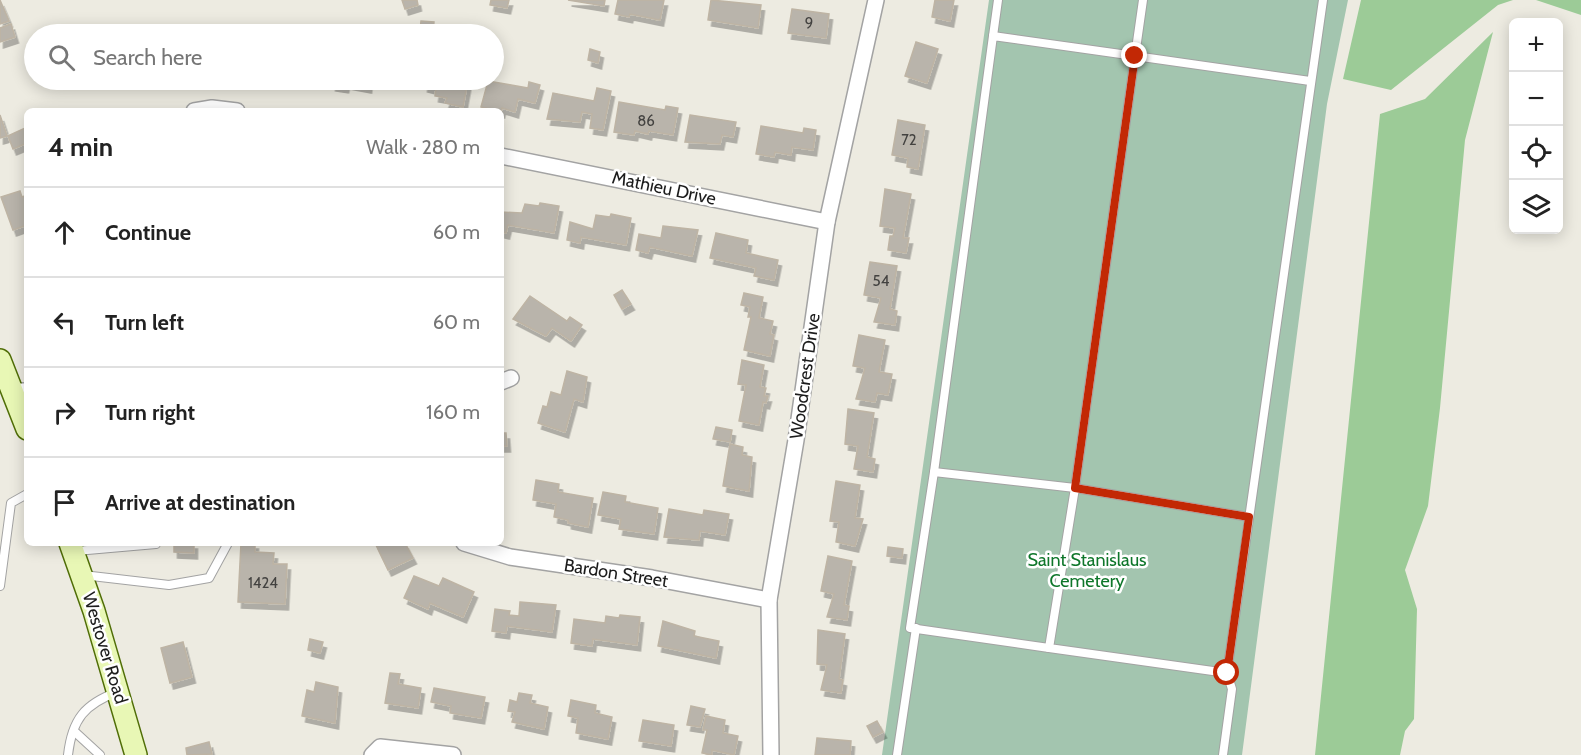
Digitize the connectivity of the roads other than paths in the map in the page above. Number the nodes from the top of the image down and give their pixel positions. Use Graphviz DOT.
graph roads {
  1 [pos="876,0"];
  2 [pos="998,0"];
  3 [pos="1143,0"];
  4 [pos="1323,0"];
  5 [pos="993,36"];
  6 [pos="1135,56"];
  7 [pos="1310,81"];
  8 [pos="504,157"];
  9 [pos="827,222"];
  10 [pos="0,360"];
  11 [pos="20,391"];
  12 [pos="24,413"];
  13 [pos="934,472"];
  14 [pos="1075,488"];
  15 [pos="24,496"];
  16 [pos="1249,517"];
  17 [pos="100,546"];
  18 [pos="226,546"];
  19 [pos="474,546"];
  20 [pos="72,547"];
  21 [pos="82,575"];
  22 [pos="0,586"];
  23 [pos="769,600"];
  24 [pos="916,628"];
  25 [pos="1049,648"];
  26 [pos="1227,673"];
  27 [pos="119,691"];
  28 [pos="75,732"];
  29 [pos="68,755"];
  30 [pos="100,755"];
  31 [pos="136,755"];
  32 [pos="372,755"];
  33 [pos="453,755"];
  34 [pos="771,755"];
  35 [pos="897,755"];
  36 [pos="1223,755"];
  1 -- 9 [label="street, Woodcrest Drive"];
  2 -- 5 [label="lane"];
  3 -- 6 [label="lane"];
  4 -- 7 [label="lane"];
  5 -- 6 [label="lane"];
  5 -- 13 [label="lane"];
  6 -- 7 [label="lane"];
  6 -- 14 [label="lane"];
  7 -- 16 [label="lane"];
  8 -- 9 [label="street, Mathieu Drive"];
  9 -- 23 [label="street, Woodcrest Drive"];
  10 -- 11 [label="main road"];
  11 -- 12 [label="main road"];
  13 -- 14 [label="lane"];
  13 -- 24 [label="lane"];
  14 -- 16 [label="lane"];
  14 -- 25 [label="lane"];
  15 -- 22 [label="lane"];
  16 -- 26 [label="lane"];
  17 -- 20 [label="lane"];
  18 -- 21 [label="lane"];
  19 -- 23 [label="street, Bardon Street"];
  20 -- 21 [label="main road, Westover Road"];
  21 -- 27 [label="main road, Westover Road"];
  23 -- 34 [label="street, Woodcrest Drive"];
  24 -- 25 [label="lane"];
  24 -- 35 [label="lane"];
  25 -- 26 [label="lane"];
  26 -- 36 [label="lane"];
  27 -- 28 [label="lane"];
  27 -- 31 [label="main road, Westover Road"];
  28 -- 29 [label="lane"];
  28 -- 30 [label="lane"];
  32 -- 33 [label="street"];
}
